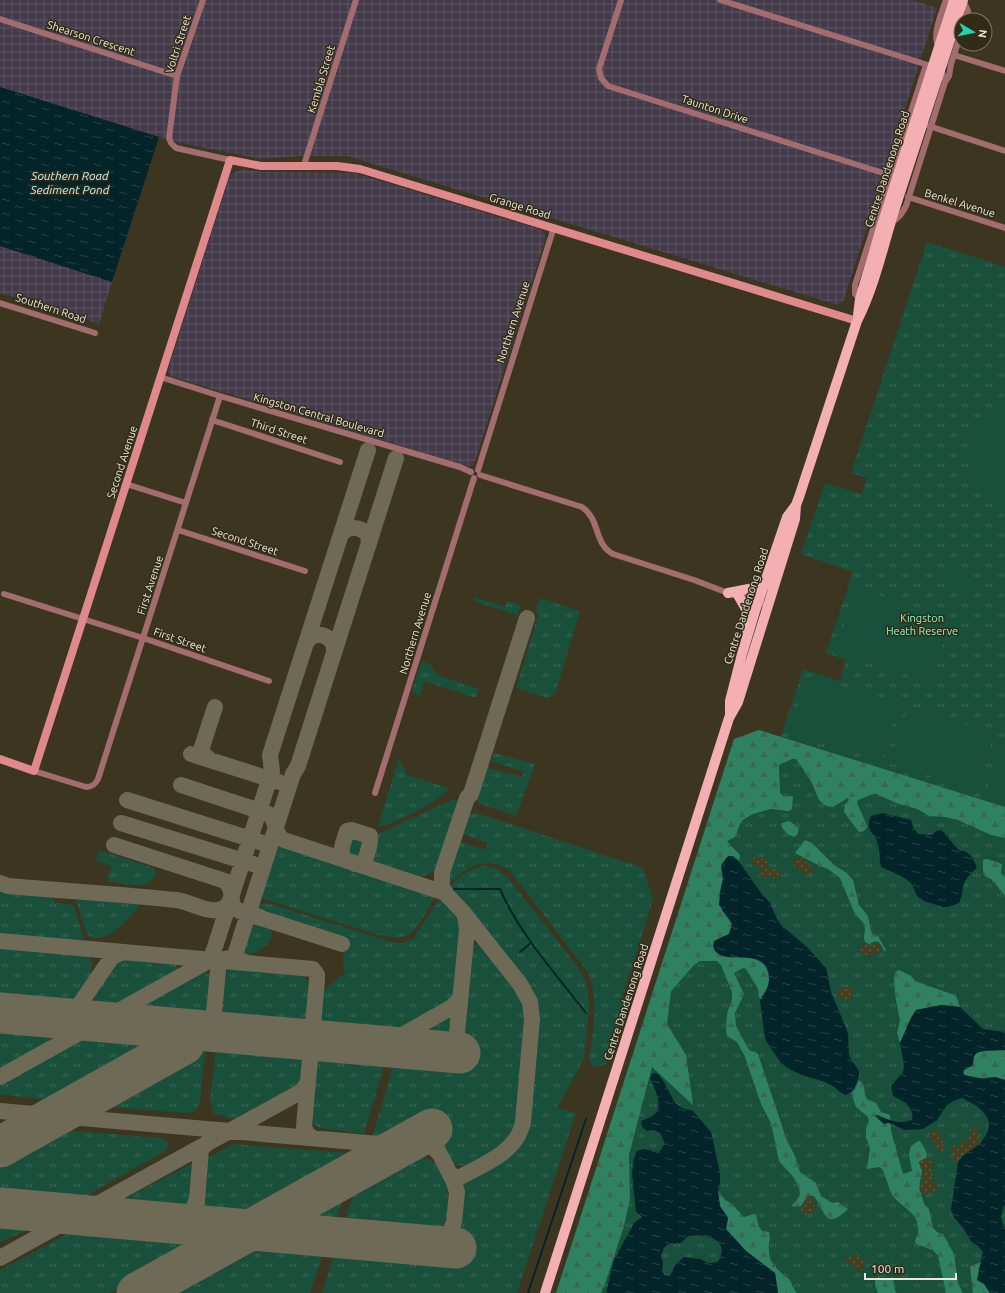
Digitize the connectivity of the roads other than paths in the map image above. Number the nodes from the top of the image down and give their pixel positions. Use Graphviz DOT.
graph roads {
  1 [pos="203,0"];
  2 [pos="356,0"];
  3 [pos="621,0"];
  4 [pos="720,0"];
  5 [pos="946,0"];
  6 [pos="954,0"];
  7 [pos="963,0"];
  8 [pos="967,12"];
  9 [pos="0,19"];
  10 [pos="939,47"];
  11 [pos="955,52"];
  12 [pos="954,55"];
  13 [pos="933,67"];
  14 [pos="1005,71"];
  15 [pos="176,76"];
  16 [pos="945,82"];
  17 [pos="927,125"];
  18 [pos="171,143"];
  19 [pos="1005,151"];
  20 [pos="230,160"];
  21 [pos="304,165"];
  22 [pos="897,177"];
  23 [pos="908,197"];
  24 [pos="891,222"];
  25 [pos="554,227"];
  26 [pos="1005,228"];
  27 [pos="0,303"];
  28 [pos="857,320"];
  29 [pos="95,333"];
  30 [pos="160,377"];
  31 [pos="220,396"];
  32 [pos="212,420"];
  33 [pos="340,462"];
  34 [pos="476,474"];
  35 [pos="126,484"];
  36 [pos="186,502"];
  37 [pos="796,505"];
  38 [pos="178,530"];
  39 [pos="305,571"];
  40 [pos="764,586"];
  41 [pos="4,594"];
  42 [pos="733,594"];
  43 [pos="763,603"];
  44 [pos="83,619"];
  45 [pos="143,638"];
  46 [pos="747,638"];
  47 [pos="269,681"];
  48 [pos="730,718"];
  49 [pos="0,760"];
  50 [pos="34,771"];
  51 [pos="375,793"];
  52 [pos="545,1293"];
  1 -- 15 [label="street, Voltri Street"];
  2 -- 21 [label="street, Kembla Street"];
  3 -- 22 [label="street, Taunton Drive"];
  4 -- 13 [label="street"];
  5 -- 10 [label="street, Centre Dandenong Road"];
  6 -- 10 [label="main road, Centre Dandenong Road"];
  7 -- 8 [label="street, Centre Dandenong Road"];
  7 -- 13 [label="main road, Centre Dandenong Road"];
  9 -- 15 [label="street, Shearson Crescent"];
  10 -- 13 [label="main road, Centre Dandenong Road"];
  11 -- 12 [label="street, Centre Dandenong Road"];
  12 -- 14 [label="street"];
  12 -- 16 [label="street, Centre Dandenong Road"];
  13 -- 16 [label="street"];
  13 -- 17 [label="main road, Centre Dandenong Road"];
  13 -- 22 [label="main road, Centre Dandenong Road"];
  15 -- 18 [label="street, Voltri Street"];
  16 -- 17 [label="street, Centre Dandenong Road"];
  17 -- 19 [label="street"];
  17 -- 22 [label="main road, Centre Dandenong Road"];
  17 -- 23 [label="street, Centre Dandenong Road"];
  18 -- 20 [label="street, Grange Road"];
  20 -- 21 [label="main road, Grange Road"];
  20 -- 30 [label="main road, Second Avenue"];
  21 -- 25 [label="main road, Grange Road"];
  22 -- 24 [label="main road, Centre Dandenong Road"];
  22 -- 28 [label="main road, Centre Dandenong Road"];
  23 -- 24 [label="street, Centre Dandenong Road"];
  23 -- 26 [label="street, Benkel Avenue"];
  24 -- 28 [label="main road, Centre Dandenong Road"];
  25 -- 28 [label="main road, Grange Road"];
  25 -- 34 [label="street, Northern Avenue"];
  27 -- 29 [label="street, Southern Road"];
  28 -- 37 [label="main road, Centre Dandenong Road"];
  30 -- 31 [label="street, Kingston Central Boulevard"];
  30 -- 35 [label="main road, Second Avenue"];
  31 -- 32 [label="street, First Avenue"];
  31 -- 34 [label="street, Kingston Central Boulevard"];
  32 -- 33 [label="street, Third Street"];
  32 -- 36 [label="street, First Avenue"];
  34 -- 42 [label="street, Kingston Central Boulevard"];
  34 -- 51 [label="street, Northern Avenue"];
  35 -- 36 [label="street"];
  35 -- 44 [label="main road, Second Avenue"];
  36 -- 38 [label="street, First Avenue"];
  37 -- 40 [label="main road, Centre Dandenong Road"];
  37 -- 43 [label="main road, Centre Dandenong Road"];
  38 -- 39 [label="street, Second Street"];
  38 -- 45 [label="street, First Avenue"];
  40 -- 42 [label="main road"];
  40 -- 43 [label="main road, Centre Dandenong Road"];
  41 -- 44 [label="street, First Street"];
  42 -- 43 [label="street, Kingston Central Boulevard"];
  42 -- 46 [label="main road"];
  43 -- 46 [label="main road, Centre Dandenong Road"];
  43 -- 48 [label="main road, Centre Dandenong Road"];
  44 -- 45 [label="street, First Street"];
  44 -- 50 [label="main road, Second Avenue"];
  45 -- 47 [label="street, First Street"];
  45 -- 50 [label="street, First Avenue"];
  46 -- 48 [label="main road, Centre Dandenong Road"];
  48 -- 52 [label="main road, Centre Dandenong Road"];
  49 -- 50 [label="main road"];
}
